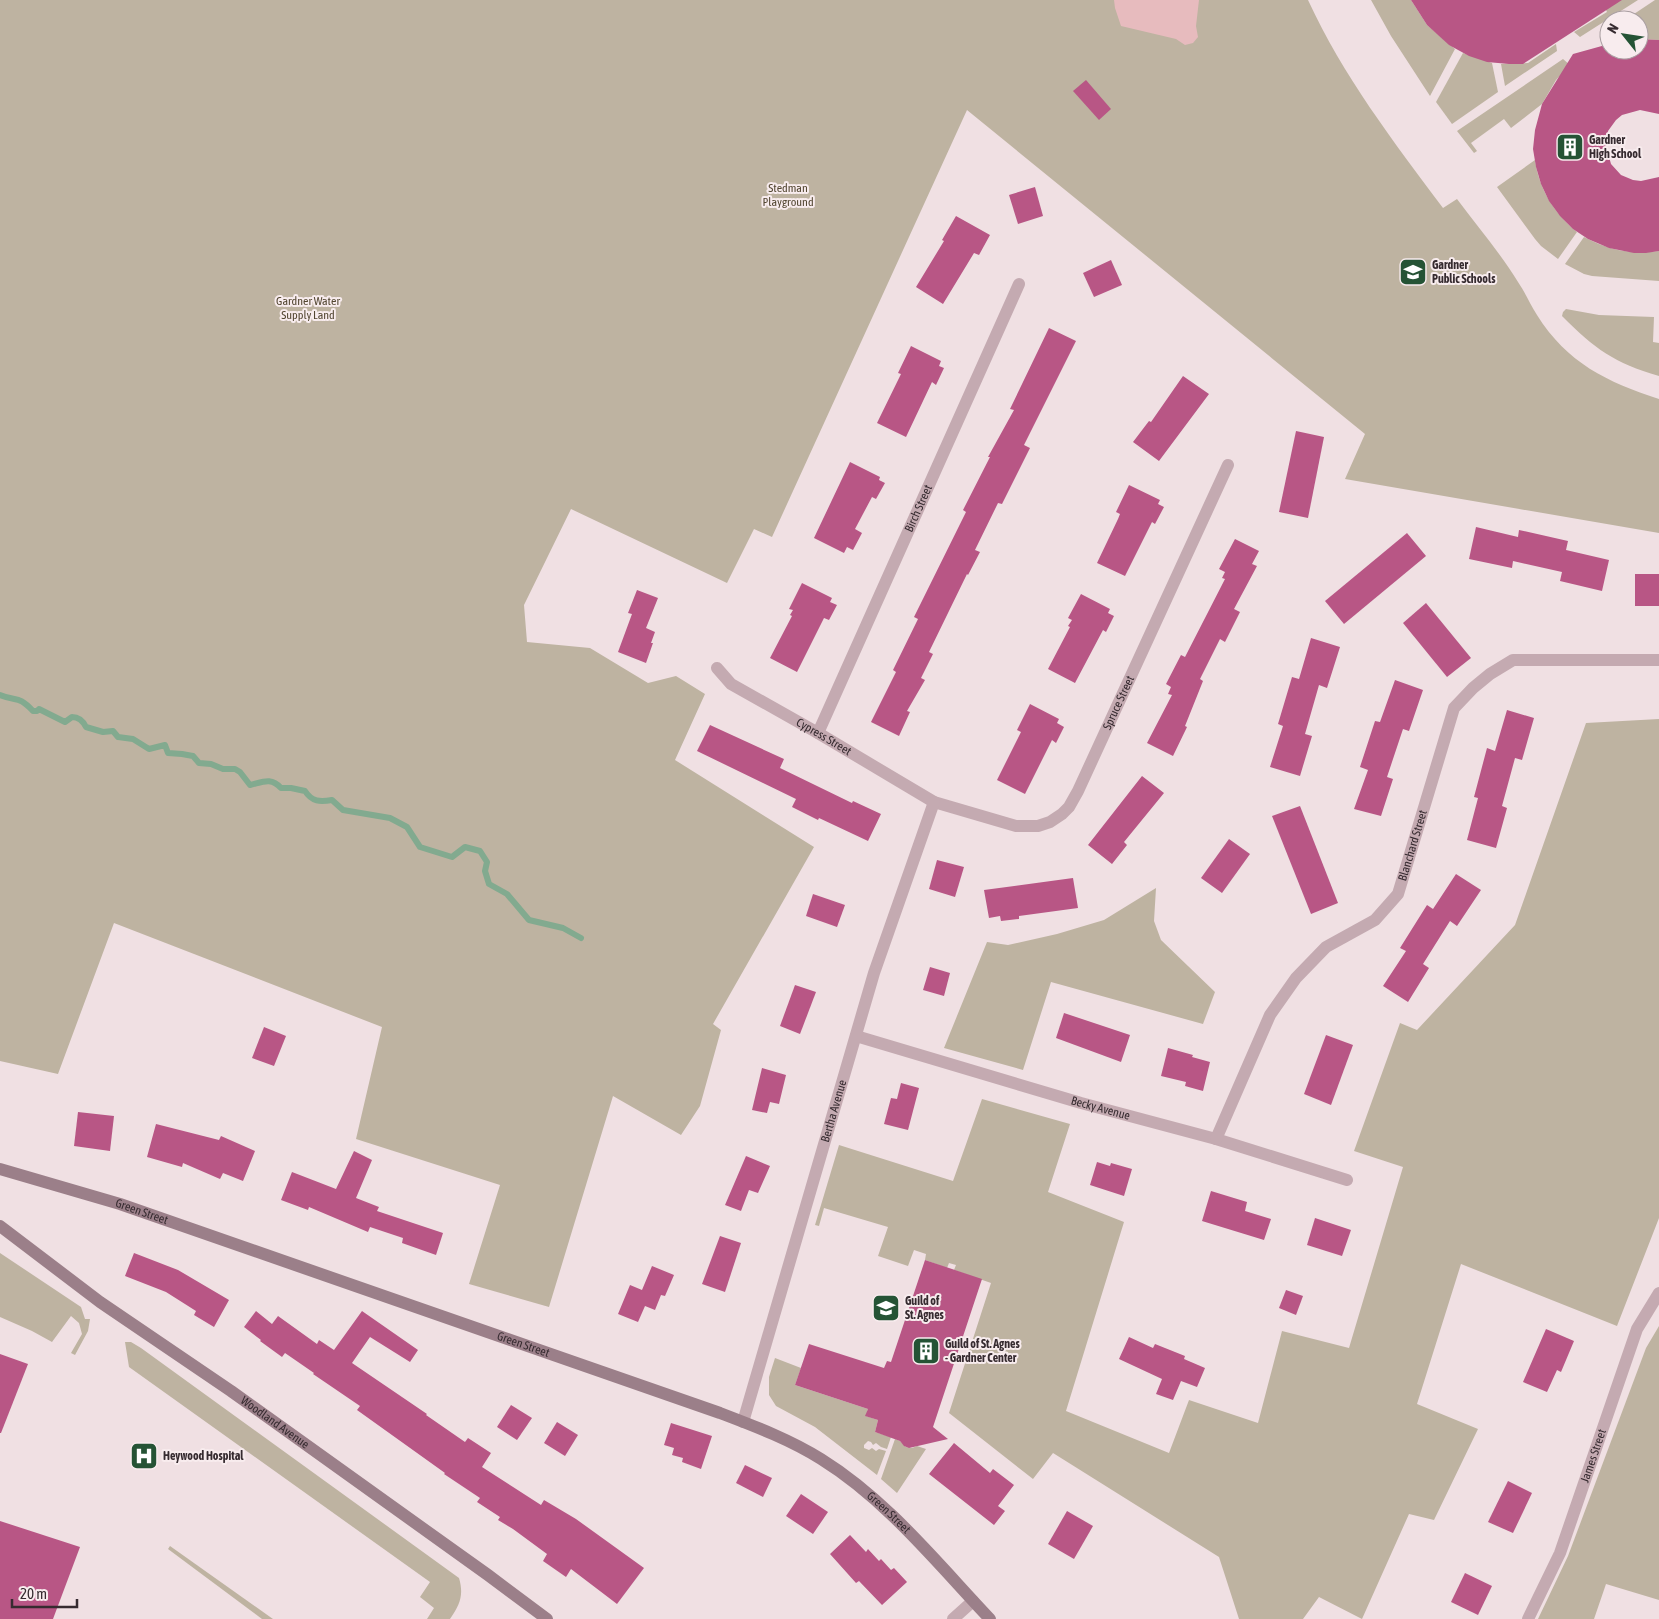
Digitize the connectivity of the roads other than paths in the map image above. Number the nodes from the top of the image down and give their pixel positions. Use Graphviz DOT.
graph roads {
  1 [pos="1019,284"];
  2 [pos="1228,465"];
  3 [pos="1659,660"];
  4 [pos="717,668"];
  5 [pos="818,733"];
  6 [pos="934,802"];
  7 [pos="856,1036"];
  8 [pos="1216,1139"];
  9 [pos="0,1169"];
  10 [pos="1347,1180"];
  11 [pos="0,1226"];
  12 [pos="1659,1293"];
  13 [pos="743,1422"];
  14 [pos="972,1600"];
  15 [pos="547,1619"];
  16 [pos="952,1619"];
  17 [pos="990,1619"];
  18 [pos="1528,1619"];
  1 -- 5 [label="street, Birch Street"];
  2 -- 6 [label="street, Spruce Street"];
  3 -- 8 [label="street, Blanchard Street"];
  4 -- 5 [label="street, Cypress Street"];
  5 -- 6 [label="street, Cypress Street"];
  6 -- 7 [label="street, Bertha Avenue"];
  7 -- 8 [label="street, Becky Avenue"];
  7 -- 13 [label="street, Bertha Avenue"];
  8 -- 10 [label="street, Becky Avenue"];
  9 -- 13 [label="street, Green Street"];
  11 -- 15 [label="street, Woodland Avenue"];
  12 -- 18 [label="street, James Street"];
  13 -- 14 [label="street, Green Street"];
  14 -- 16 [label="street"];
  14 -- 17 [label="street, Green Street"];
}
